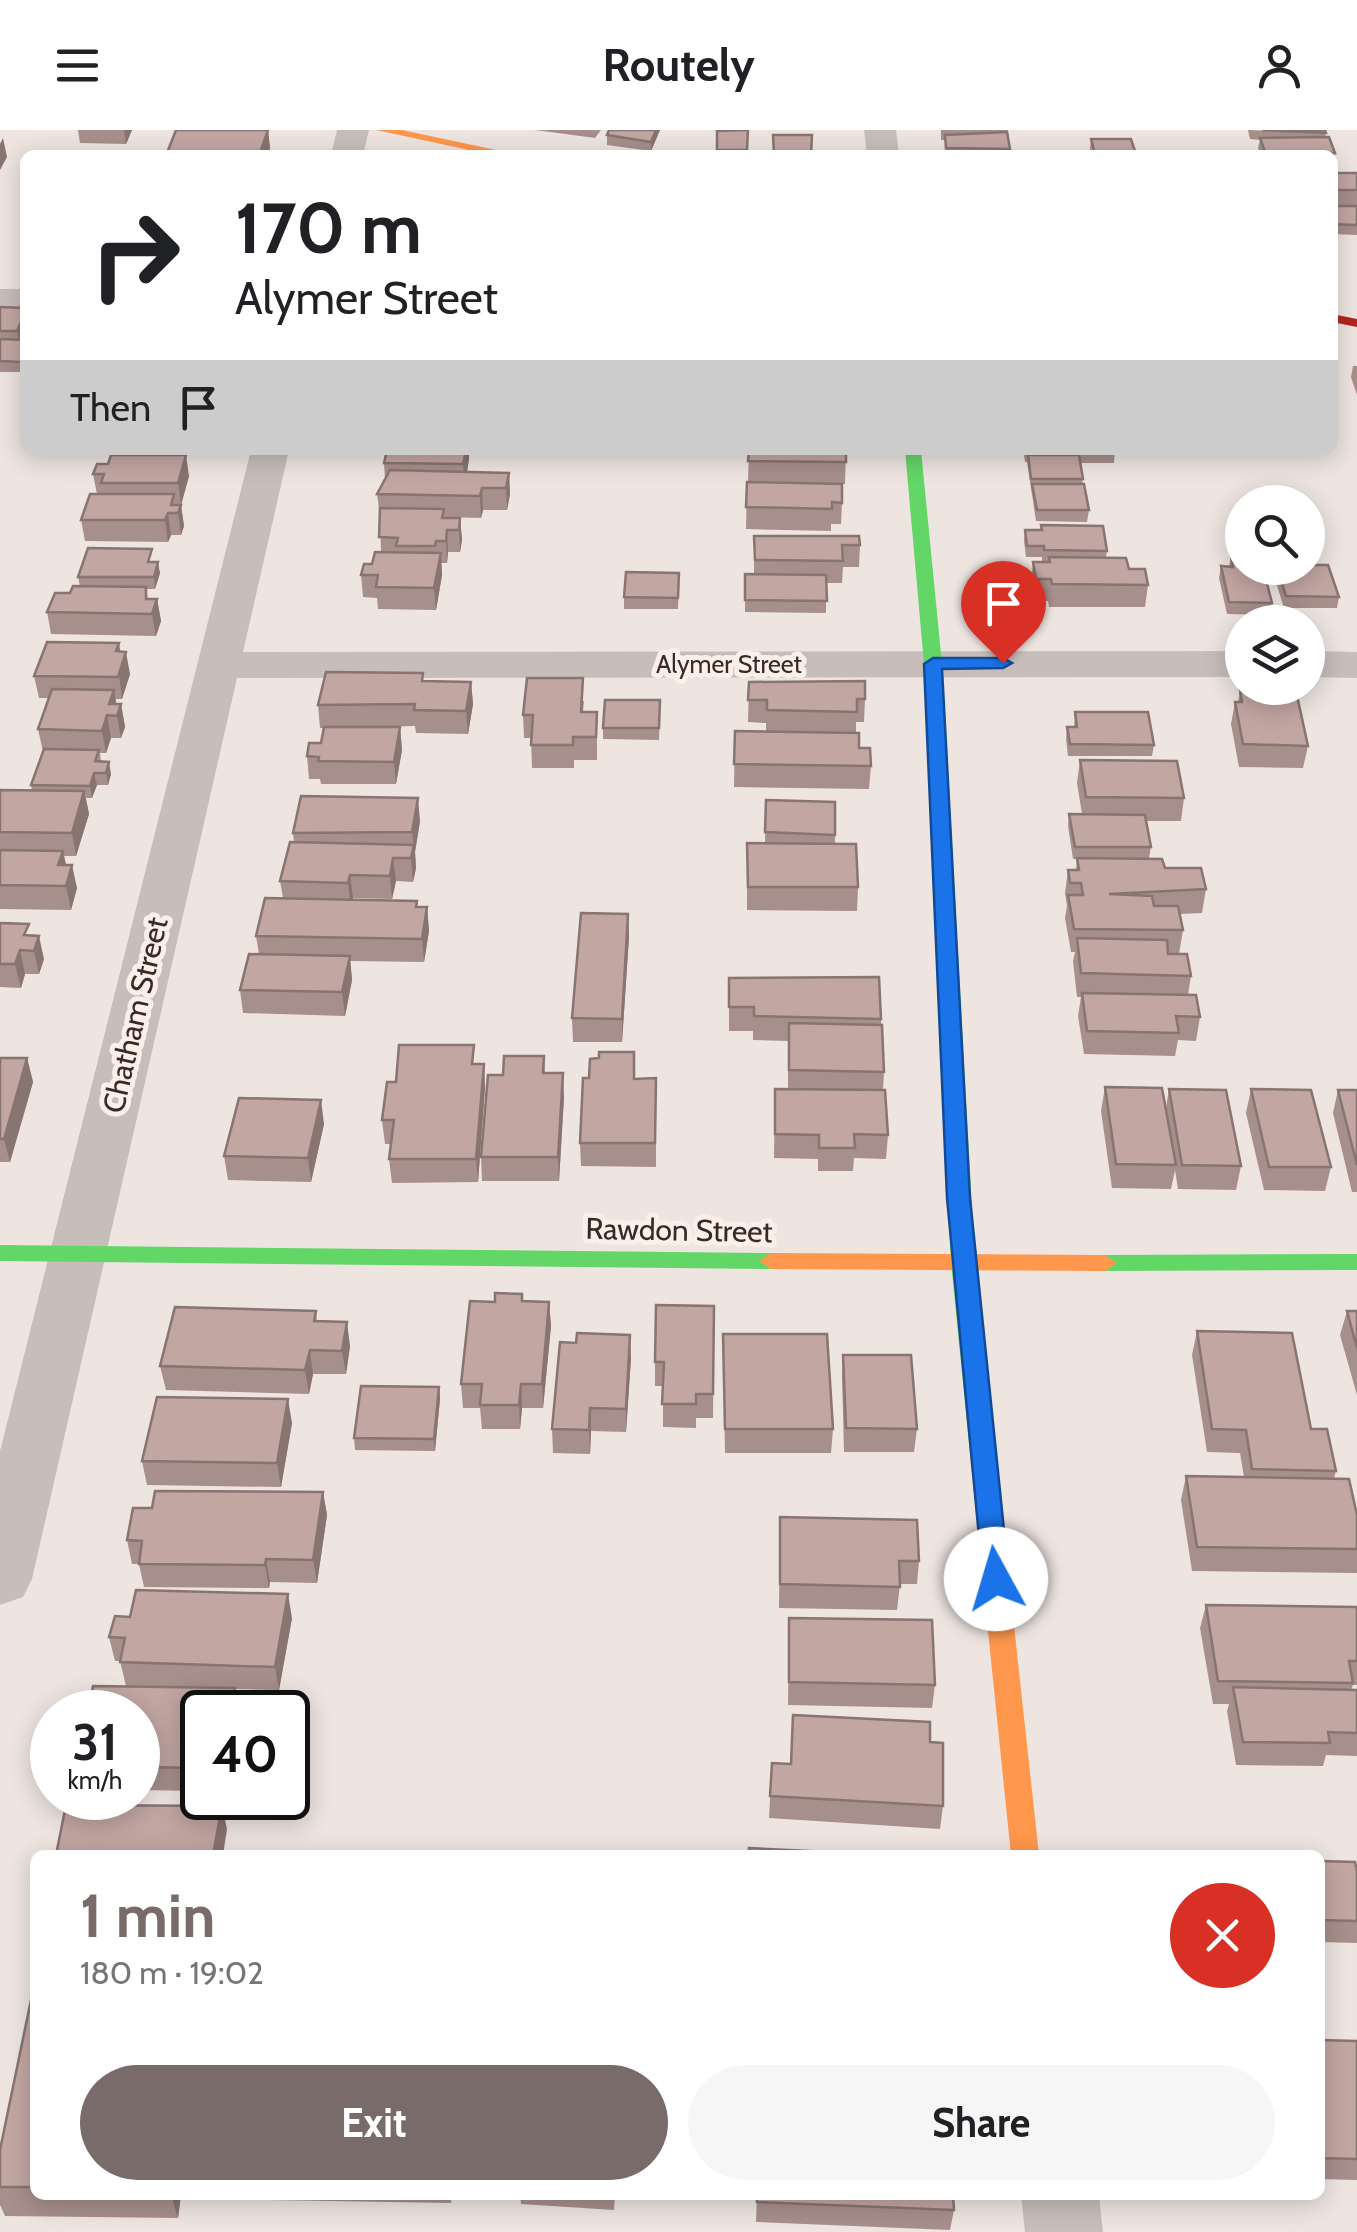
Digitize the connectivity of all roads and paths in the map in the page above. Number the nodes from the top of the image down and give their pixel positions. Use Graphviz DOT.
graph roads {
  1 [pos="382,130"];
  2 [pos="486,150"];
  3 [pos="269,455"];
  4 [pos="913,455"];
  5 [pos="933,664"];
  6 [pos="1225,664"];
  7 [pos="1325,664"];
  8 [pos="1357,664"];
  9 [pos="216,665"];
  10 [pos="0,1253"];
  11 [pos="80,1254"];
  12 [pos="1357,1262"];
  13 [pos="963,1263"];
  14 [pos="0,1579"];
  15 [pos="1024,1850"];
  16 [pos="1061,2200"];
  17 [pos="1064,2232"];
  1 -- 2 [label="street"];
  3 -- 9 [label="street, Chatham Street"];
  4 -- 5 [label="street"];
  5 -- 6 [label="street, Alymer Street"];
  5 -- 9 [label="street, Alymer Street"];
  5 -- 13 [label="street"];
  7 -- 8 [label="street"];
  9 -- 11 [label="street, Chatham Street"];
  10 -- 11 [label="street, Rawdon Street"];
  11 -- 13 [label="street, Rawdon Street"];
  11 -- 14 [label="street, Chatham Street"];
  12 -- 13 [label="street, Rawdon Street"];
  13 -- 15 [label="street"];
  16 -- 17 [label="street"];
}
